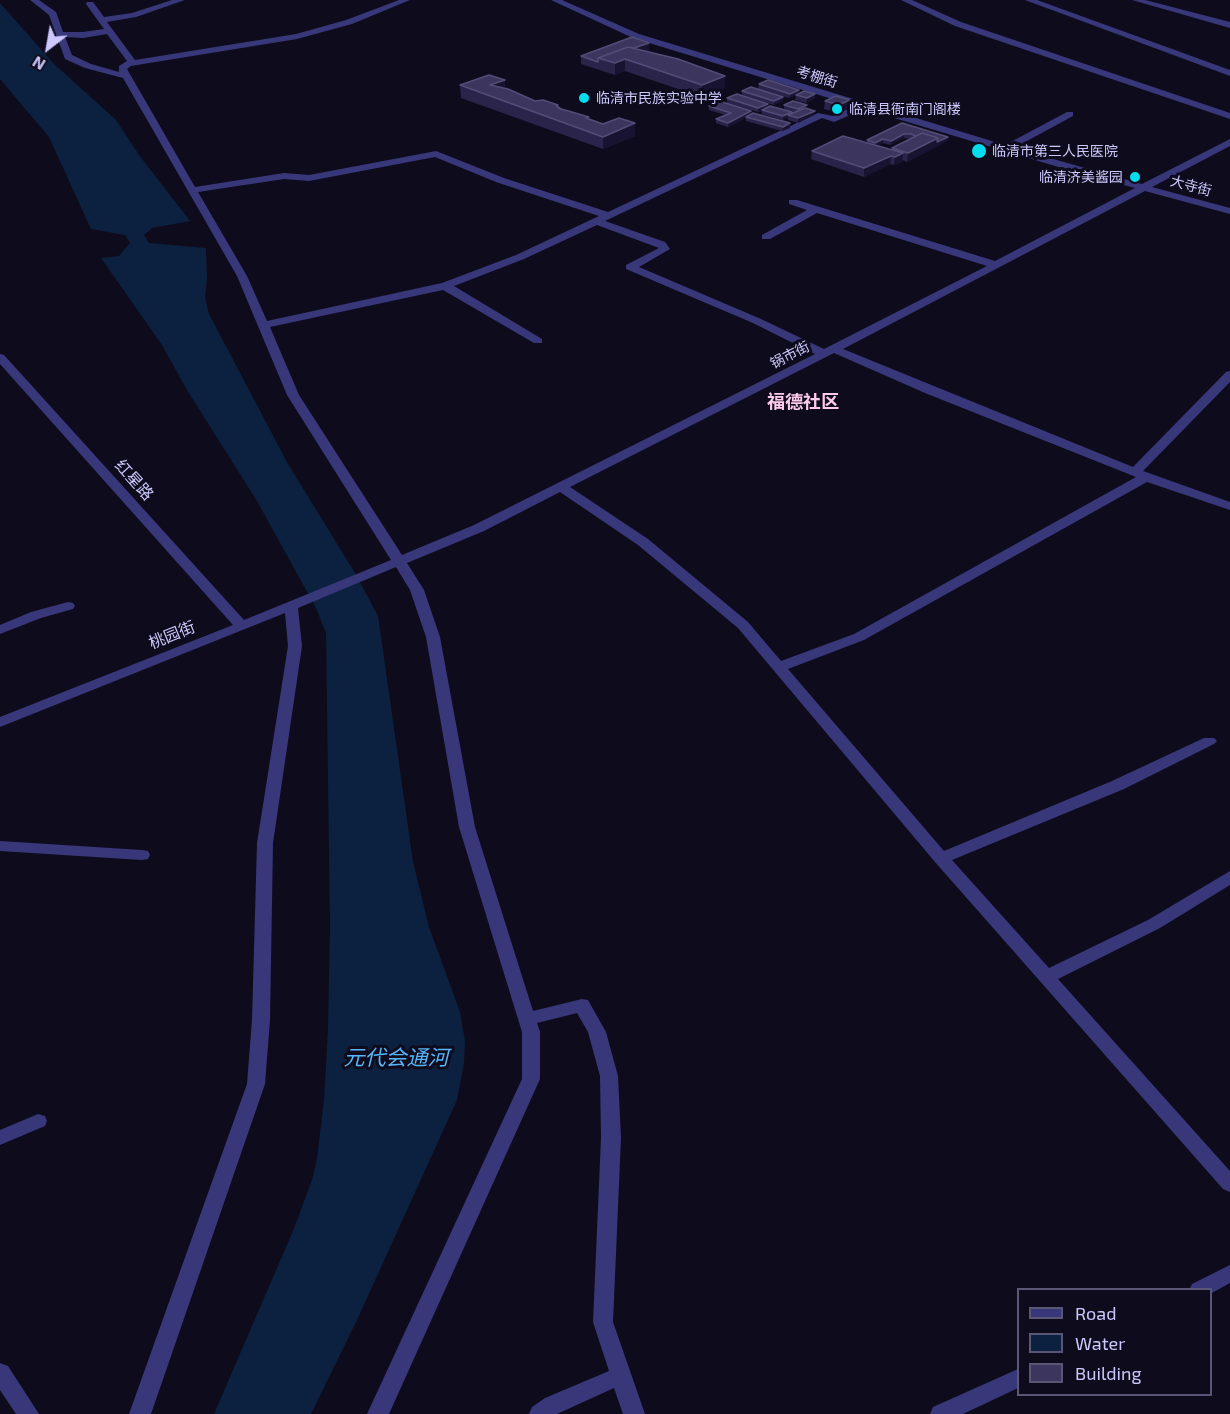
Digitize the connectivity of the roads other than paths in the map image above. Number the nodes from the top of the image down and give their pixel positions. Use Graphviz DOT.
graph roads {
  1 [pos="34,0"];
  2 [pos="181,0"];
  3 [pos="406,0"];
  4 [pos="555,0"];
  5 [pos="905,0"];
  6 [pos="1029,0"];
  7 [pos="1136,0"];
  8 [pos="90,4"];
  9 [pos="102,20"];
  10 [pos="1230,25"];
  11 [pos="110,31"];
  12 [pos="60,34"];
  13 [pos="133,63"];
  14 [pos="1230,73"];
  15 [pos="126,76"];
  16 [pos="864,105"];
  17 [pos="1070,114"];
  18 [pos="1230,116"];
  19 [pos="1230,142"];
  20 [pos="1006,148"];
  21 [pos="1145,188"];
  22 [pos="192,190"];
  23 [pos="793,202"];
  24 [pos="816,209"];
  25 [pos="1230,211"];
  26 [pos="607,215"];
  27 [pos="596,221"];
  28 [pos="766,237"];
  29 [pos="996,265"];
  30 [pos="445,286"];
  31 [pos="263,325"];
  32 [pos="538,341"];
  33 [pos="829,352"];
  34 [pos="0,357"];
  35 [pos="1230,375"];
  36 [pos="1141,475"];
  37 [pos="561,487"];
  38 [pos="1230,506"];
  39 [pos="398,561"];
  40 [pos="356,578"];
  41 [pos="291,605"];
  42 [pos="68,606"];
  43 [pos="2,626"];
  44 [pos="242,626"];
  45 [pos="779,667"];
  46 [pos="0,722"];
  47 [pos="1209,741"];
  48 [pos="0,846"];
  49 [pos="142,855"];
  50 [pos="941,858"];
  51 [pos="1230,877"];
  52 [pos="1048,976"];
  53 [pos="527,1018"];
  54 [pos="38,1121"];
  55 [pos="0,1138"];
  56 [pos="1230,1184"];
  57 [pos="1230,1273"];
  58 [pos="1203,1288"];
  59 [pos="0,1372"];
  60 [pos="621,1375"];
  61 [pos="1017,1378"];
  62 [pos="28,1414"];
  63 [pos="140,1414"];
  64 [pos="378,1414"];
  65 [pos="540,1414"];
  66 [pos="634,1414"];
  67 [pos="941,1414"];
  1 -- 12 [label="street"];
  2 -- 9 [label="street"];
  3 -- 13 [label="street"];
  4 -- 16 [label="street, 考棚街"];
  5 -- 18 [label="street"];
  6 -- 14 [label="street"];
  7 -- 10 [label="street"];
  8 -- 9 [label="street"];
  9 -- 11 [label="street"];
  11 -- 12 [label="street"];
  11 -- 13 [label="street"];
  12 -- 15 [label="street"];
  13 -- 15 [label="street"];
  15 -- 22 [label="street"];
  16 -- 20 [label="street, 考棚街"];
  16 -- 26 [label="street"];
  17 -- 20 [label="street"];
  19 -- 21 [label="street, 锅市街"];
  20 -- 21 [label="street, 考棚街"];
  21 -- 25 [label="street, 大寺街"];
  21 -- 29 [label="street, 锅市街"];
  22 -- 26 [label="street"];
  22 -- 31 [label="street"];
  23 -- 24 [label="street"];
  24 -- 28 [label="street"];
  24 -- 29 [label="street"];
  26 -- 27 [label="street"];
  27 -- 30 [label="street"];
  27 -- 33 [label="street"];
  29 -- 33 [label="street, 锅市街"];
  30 -- 31 [label="street"];
  30 -- 32 [label="street"];
  31 -- 39 [label="street"];
  33 -- 36 [label="street"];
  33 -- 37 [label="street, 锅市街"];
  34 -- 44 [label="street, 红星路"];
  35 -- 36 [label="street"];
  36 -- 38 [label="street"];
  36 -- 45 [label="street"];
  37 -- 39 [label="street, 锅市街"];
  37 -- 45 [label="street"];
  39 -- 40 [label="street, 锅市街"];
  39 -- 53 [label="street"];
  40 -- 41 [label="street, 桃园街"];
  41 -- 44 [label="street, 桃园街"];
  41 -- 63 [label="street"];
  42 -- 43 [label="street"];
  44 -- 46 [label="street, 桃园街"];
  45 -- 50 [label="street"];
  47 -- 50 [label="street"];
  48 -- 49 [label="street"];
  50 -- 52 [label="street"];
  51 -- 52 [label="street"];
  52 -- 56 [label="street"];
  53 -- 60 [label="street"];
  53 -- 64 [label="street"];
  54 -- 55 [label="street"];
  57 -- 58 [label="street"];
  59 -- 62 [label="street"];
  60 -- 65 [label="street"];
  60 -- 66 [label="street"];
  61 -- 67 [label="street"];
}
